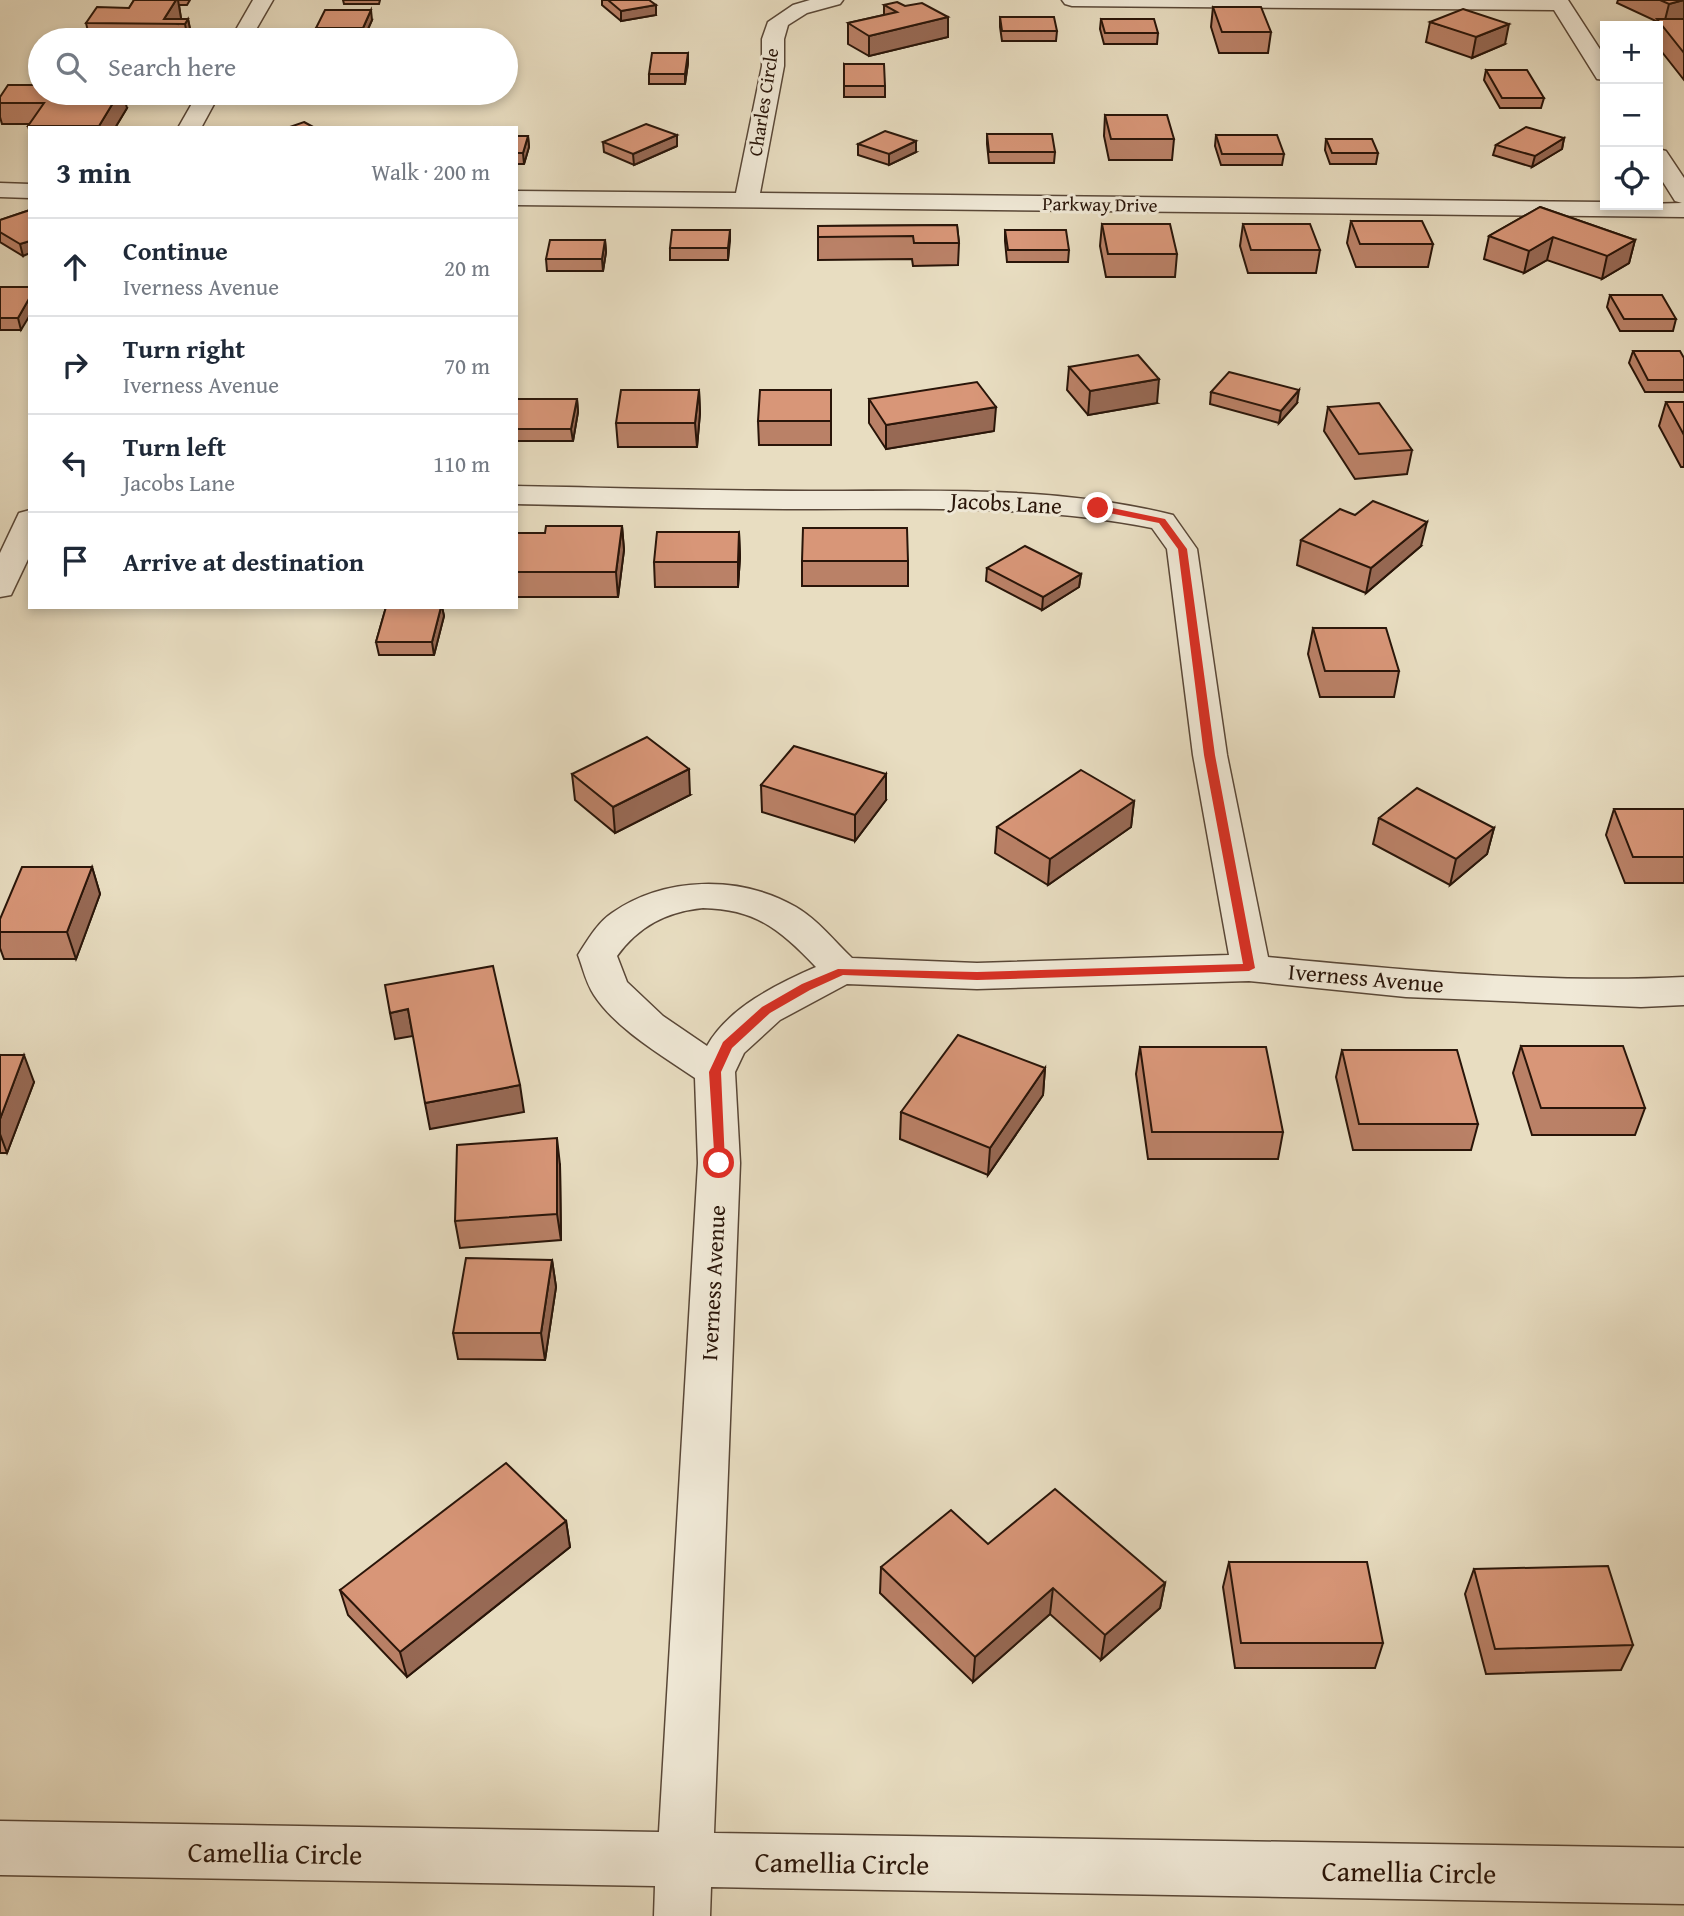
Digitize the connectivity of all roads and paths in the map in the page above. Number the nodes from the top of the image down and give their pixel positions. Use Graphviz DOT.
graph roads {
  1 [pos="264,0"];
  2 [pos="833,0"];
  3 [pos="1072,0"];
  4 [pos="1559,2"];
  5 [pos="247,28"];
  6 [pos="1600,66"];
  7 [pos="202,105"];
  8 [pos="190,126"];
  9 [pos="1663,164"];
  10 [pos="0,190"];
  11 [pos="28,191"];
  12 [pos="1684,196"];
  13 [pos="518,198"];
  14 [pos="747,200"];
  15 [pos="1684,210"];
  16 [pos="518,495"];
  17 [pos="28,524"];
  18 [pos="0,588"];
  19 [pos="1249,968"];
  20 [pos="842,971"];
  21 [pos="1684,992"];
  22 [pos="715,1072"];
  23 [pos="0,1848"];
  24 [pos="685,1861"];
  25 [pos="1684,1876"];
  26 [pos="682,1916"];
  1 -- 5 [label="street"];
  2 -- 14 [label="street, Charles Circle"];
  3 -- 4 [label="street"];
  4 -- 6 [label="street"];
  7 -- 8 [label="street"];
  9 -- 12 [label="street"];
  10 -- 11 [label="street"];
  13 -- 14 [label="street, Parkway Drive"];
  14 -- 15 [label="street, Parkway Drive"];
  16 -- 19 [label="street, Jacobs Lane"];
  17 -- 18 [label="street"];
  19 -- 20 [label="street, Iverness Avenue"];
  19 -- 21 [label="street, Iverness Avenue"];
  20 -- 22 [label="street, Iverness Avenue"];
  20 -- 22 [label="street"];
  22 -- 24 [label="street, Iverness Avenue"];
  23 -- 24 [label="street, Camellia Circle"];
  24 -- 25 [label="street, Camellia Circle"];
  24 -- 26 [label="street, Iverness Avenue"];
}
